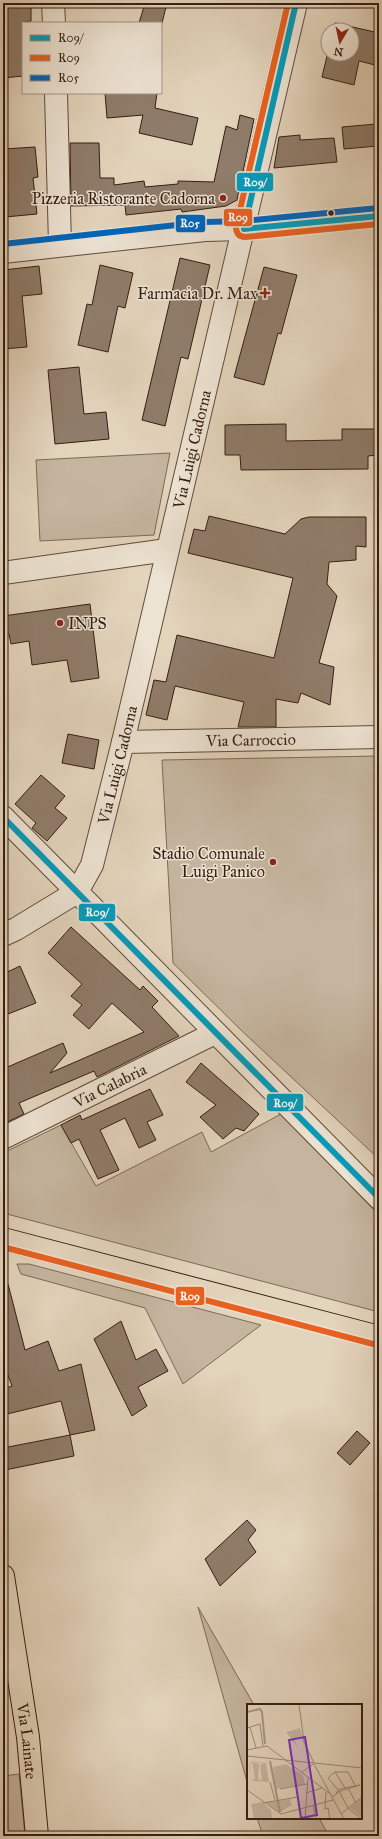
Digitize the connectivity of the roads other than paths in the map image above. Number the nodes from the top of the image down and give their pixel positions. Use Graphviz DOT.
graph roads {
  1 [pos="53,3"];
  2 [pos="296,3"];
  3 [pos="54,22"];
  4 [pos="56,94"];
  5 [pos="379,216"];
  6 [pos="244,229"];
  7 [pos="60,246"];
  8 [pos="3,252"];
  9 [pos="167,550"];
  10 [pos="3,573"];
  11 [pos="379,737"];
  12 [pos="123,742"];
  13 [pos="3,817"];
  14 [pos="77,892"];
  15 [pos="3,935"];
  16 [pos="216,1033"];
  17 [pos="3,1138"];
  18 [pos="379,1198"];
  19 [pos="3,1239"];
  20 [pos="50,1252"];
  21 [pos="3,1256"];
  22 [pos="379,1337"];
  23 [pos="3,1576"];
  24 [pos="37,1836"];
  1 -- 3 [label="street"];
  2 -- 6 [label="street, Via Luigi Cadorna"];
  4 -- 7 [label="street"];
  5 -- 6 [label="street"];
  6 -- 7 [label="street"];
  6 -- 9 [label="street, Via Luigi Cadorna"];
  7 -- 8 [label="street"];
  9 -- 10 [label="street"];
  9 -- 12 [label="street, Via Luigi Cadorna"];
  11 -- 12 [label="street, Via Carroccio"];
  12 -- 14 [label="street, Via Luigi Cadorna"];
  13 -- 14 [label="street"];
  14 -- 15 [label="street"];
  14 -- 16 [label="street"];
  16 -- 17 [label="street, Via Calabria"];
  16 -- 18 [label="street"];
  19 -- 20 [label="main road"];
  20 -- 21 [label="main road"];
  20 -- 22 [label="main road"];
  23 -- 24 [label="main road, Via Lainate"];
}
